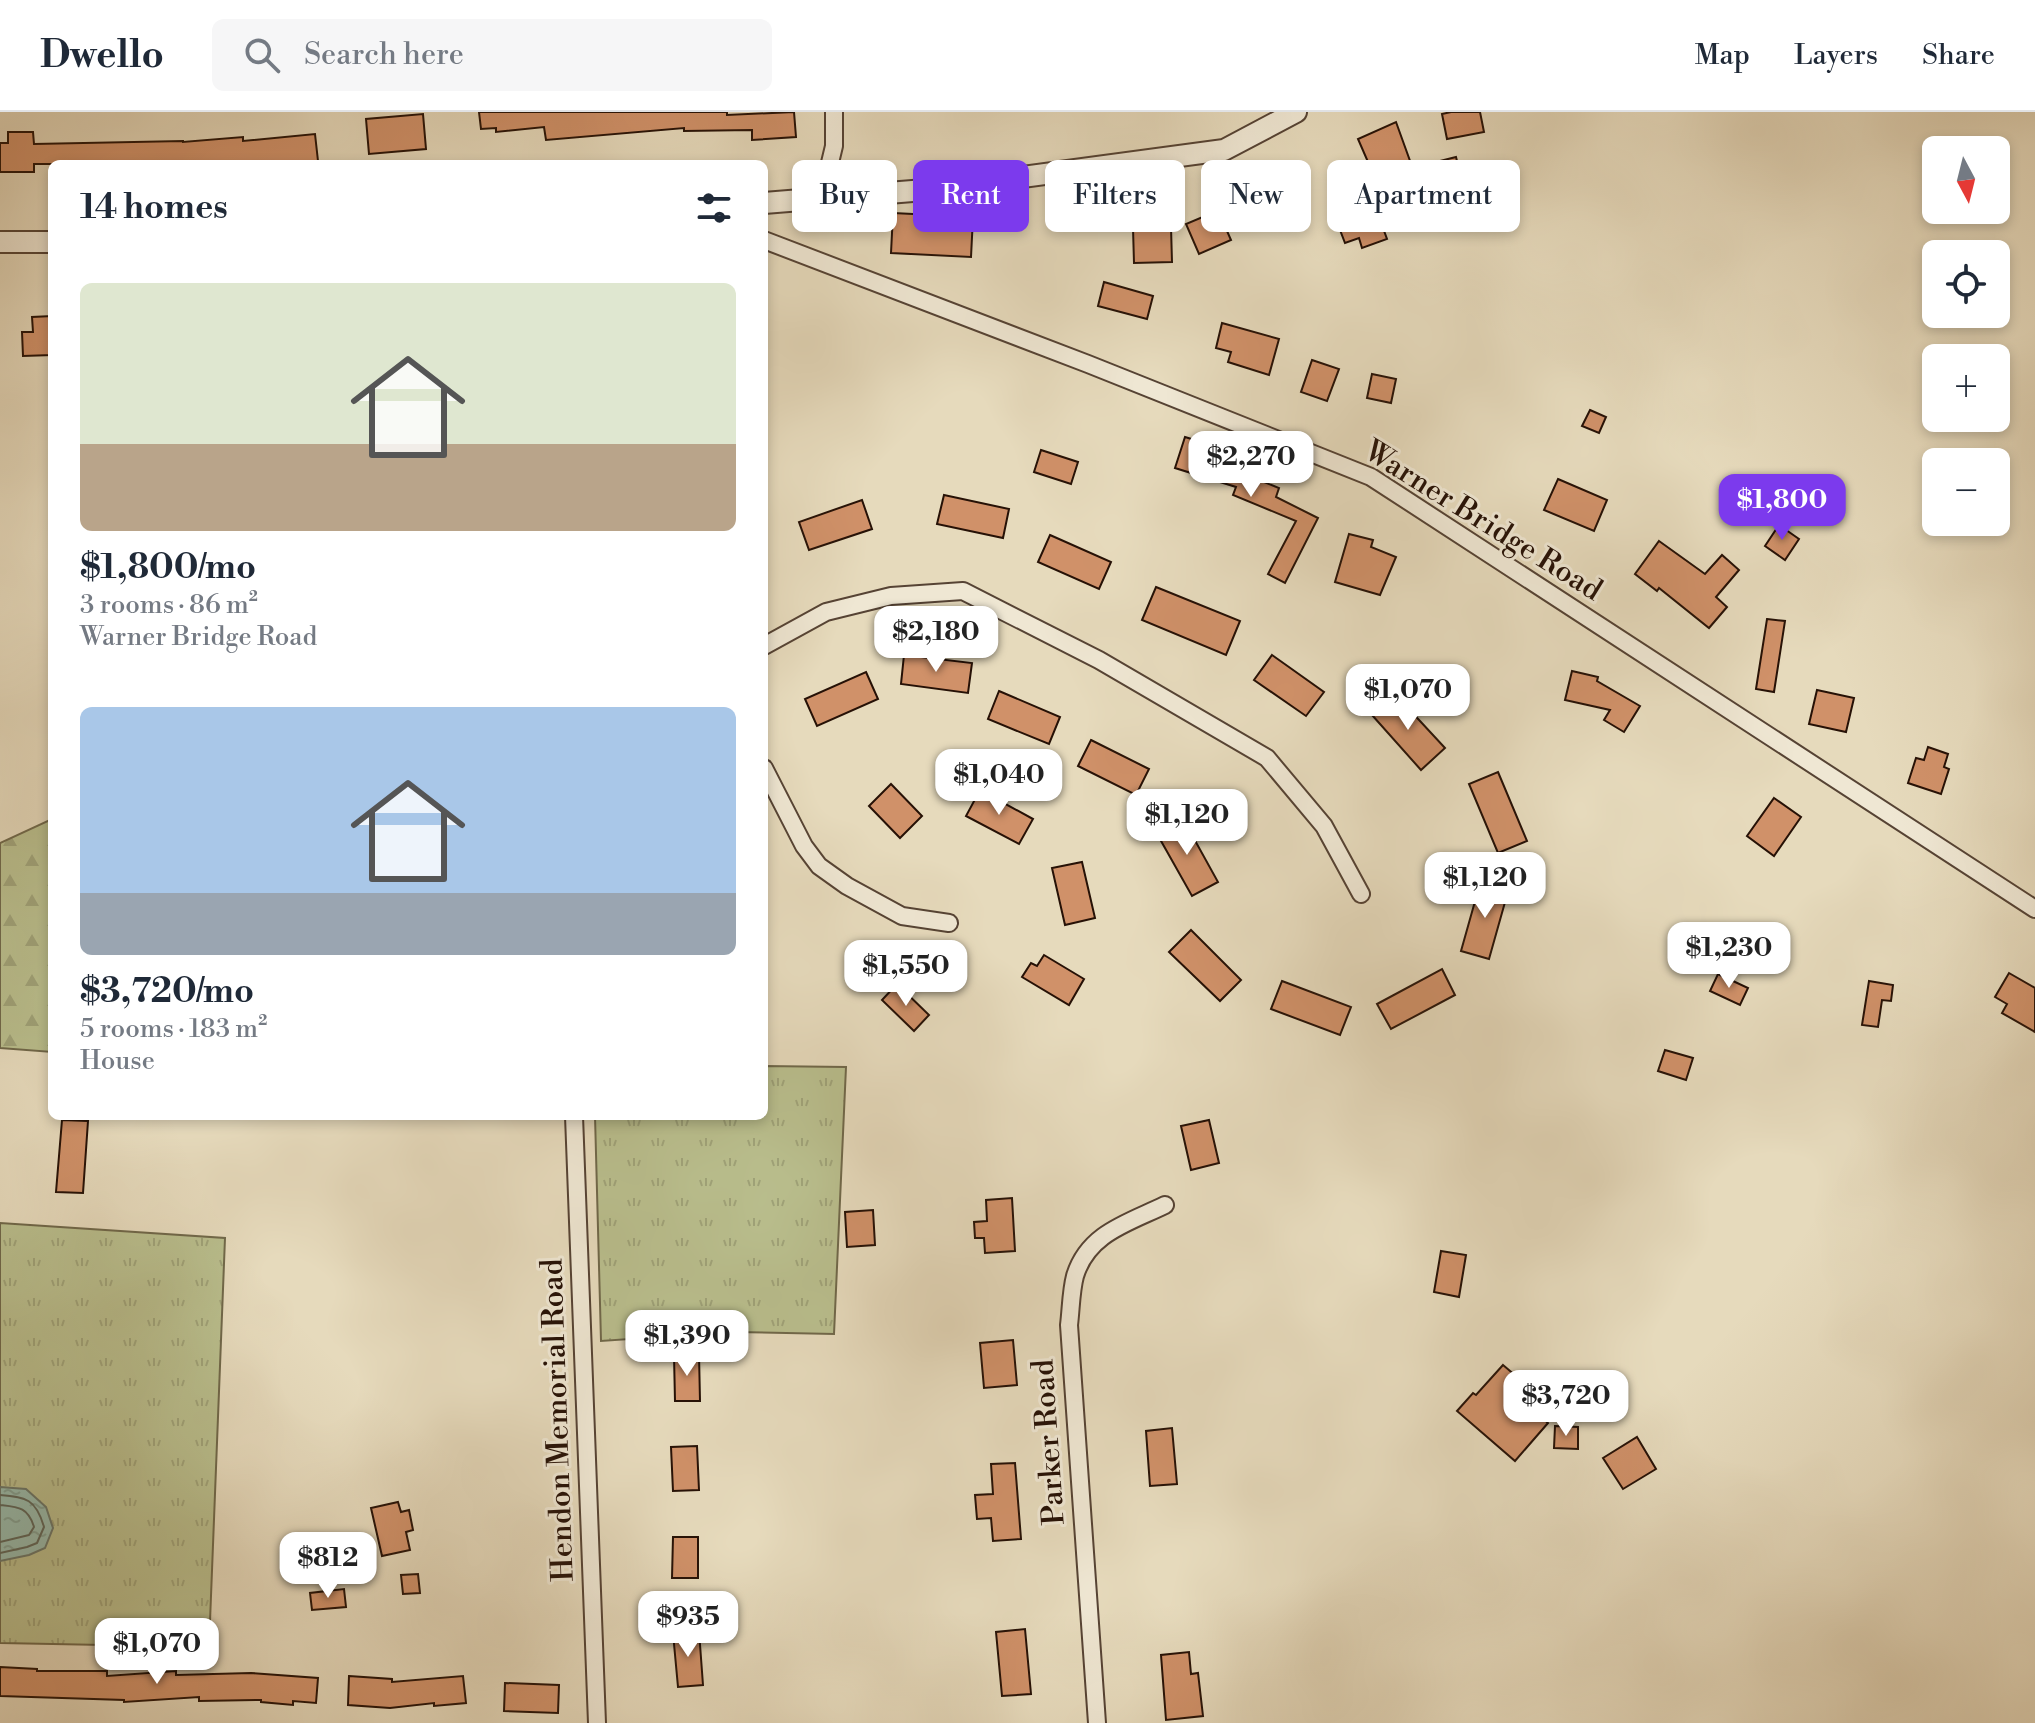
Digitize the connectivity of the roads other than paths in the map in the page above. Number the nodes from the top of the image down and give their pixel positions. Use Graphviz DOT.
graph roads {
  1 [pos="834,112"];
  2 [pos="1296,112"];
  3 [pos="831,160"];
  4 [pos="897,192"];
  5 [pos="792,201"];
  6 [pos="768,203"];
  7 [pos="0,242"];
  8 [pos="48,242"];
  9 [pos="768,242"];
  10 [pos="768,644"];
  11 [pos="768,776"];
  12 [pos="1361,894"];
  13 [pos="2035,909"];
  14 [pos="949,923"];
  15 [pos="574,1120"];
  16 [pos="1165,1205"];
  17 [pos="597,1723"];
  18 [pos="1097,1723"];
  1 -- 3 [label="street"];
  2 -- 4 [label="street"];
  5 -- 6 [label="street"];
  7 -- 8 [label="street"];
  9 -- 13 [label="street, Warner Bridge Road"];
  10 -- 12 [label="street"];
  11 -- 14 [label="street"];
  15 -- 17 [label="street, Hendon Memorial Road"];
  16 -- 18 [label="street, Parker Road"];
}
